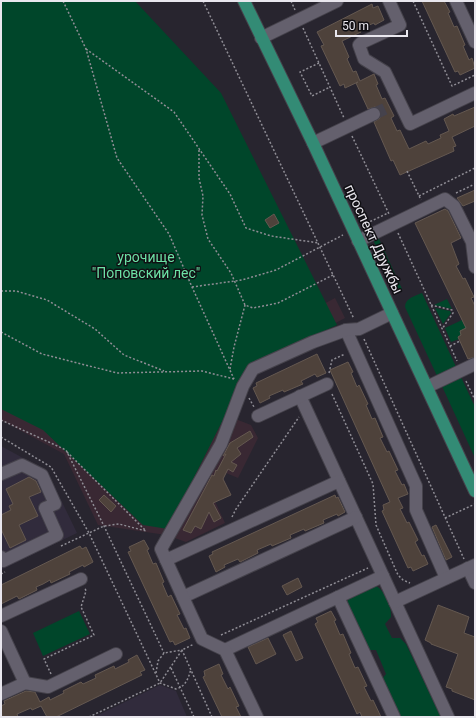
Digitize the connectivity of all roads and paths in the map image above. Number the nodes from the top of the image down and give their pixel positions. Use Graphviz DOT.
graph roads {
  1 [pos="63,1"];
  2 [pos="203,1"];
  3 [pos="244,1"];
  4 [pos="291,1"];
  5 [pos="338,1"];
  6 [pos="389,1"];
  7 [pos="413,1"];
  8 [pos="456,1"];
  9 [pos="299,19"];
  10 [pos="261,38"];
  11 [pos="475,42"];
  12 [pos="86,49"];
  13 [pos="319,63"];
  14 [pos="475,75"];
  15 [pos="330,87"];
  16 [pos="475,93"];
  17 [pos="374,114"];
  18 [pos="348,126"];
  19 [pos="313,143"];
  20 [pos="199,150"];
  21 [pos="475,168"];
  22 [pos="407,171"];
  23 [pos="475,184"];
  24 [pos="419,196"];
  25 [pos="446,198"];
  26 [pos="425,209"];
  27 [pos="394,224"];
  28 [pos="358,241"];
  29 [pos="319,243"];
  30 [pos="320,246"];
  31 [pos="475,267"];
  32 [pos="333,275"];
  33 [pos="235,281"];
  34 [pos="192,287"];
  35 [pos="1,291"];
  36 [pos="245,305"];
  37 [pos="431,305"];
  38 [pos="392,313"];
  39 [pos="359,328"];
  40 [pos="442,329"];
  41 [pos="346,330"];
  42 [pos="1,332"];
  43 [pos="460,341"];
  44 [pos="450,346"];
  45 [pos="354,350"];
  46 [pos="475,364"];
  47 [pos="230,370"];
  48 [pos="461,370"];
  49 [pos="164,371"];
  50 [pos="327,384"];
  51 [pos="243,386"];
  52 [pos="426,387"];
  53 [pos="300,396"];
  54 [pos="475,400"];
  55 [pos="306,408"];
  56 [pos="258,416"];
  57 [pos="1,420"];
  58 [pos="1,437"];
  59 [pos="66,450"];
  60 [pos="1,474"];
  61 [pos="339,480"];
  62 [pos="475,491"];
  63 [pos="475,504"];
  64 [pos="356,518"];
  65 [pos="445,518"];
  66 [pos="104,526"];
  67 [pos="89,533"];
  68 [pos="226,533"];
  69 [pos="1,558"];
  70 [pos="166,560"];
  71 [pos="471,566"];
  72 [pos="383,576"];
  73 [pos="81,578"];
  74 [pos="446,578"];
  75 [pos="413,583"];
  76 [pos="475,583"];
  77 [pos="183,597"];
  78 [pos="338,597"];
  79 [pos="395,602"];
  80 [pos="1,616"];
  81 [pos="1,631"];
  82 [pos="225,650"];
  83 [pos="164,653"];
  84 [pos="116,654"];
  85 [pos="171,667"];
  86 [pos="191,669"];
  87 [pos="155,674"];
  88 [pos="25,683"];
  89 [pos="56,683"];
  90 [pos="180,688"];
  91 [pos="1,694"];
  92 [pos="194,717"];
  93 [pos="212,717"];
  94 [pos="257,717"];
  95 [pos="394,717"];
  96 [pos="448,717"];
  1 -- 12 [label="path"];
  2 -- 29 [label="path"];
  3 -- 10 [label="main road, проспект Дружбы"];
  4 -- 9 [label="path"];
  5 -- 9 [label="lane"];
  6 -- 16 [label="lane"];
  7 -- 14 [label="path"];
  8 -- 11 [label="lane"];
  9 -- 10 [label="lane"];
  9 -- 13 [label="path"];
  10 -- 19 [label="main road, проспект Дружбы"];
  12 -- 20 [label="path"];
  12 -- 34 [label="path"];
  13 -- 15 [label="path"];
  13 -- 15 [label="path"];
  15 -- 18 [label="path"];
  17 -- 18 [label="lane"];
  18 -- 19 [label="lane"];
  18 -- 27 [label="path"];
  19 -- 28 [label="main road, проспект Дружбы"];
  20 -- 29 [label="path"];
  20 -- 33 [label="path"];
  21 -- 24 [label="path"];
  22 -- 24 [label="path"];
  23 -- 25 [label="path"];
  24 -- 26 [label="path"];
  25 -- 26 [label="lane"];
  25 -- 31 [label="lane"];
  26 -- 27 [label="lane"];
  27 -- 28 [label="lane"];
  27 -- 37 [label="path"];
  28 -- 38 [label="main road, проспект Дружбы"];
  29 -- 30 [label="path"];
  30 -- 32 [label="path"];
  30 -- 33 [label="path"];
  32 -- 36 [label="path"];
  32 -- 39 [label="path"];
  33 -- 34 [label="path"];
  33 -- 36 [label="path"];
  34 -- 47 [label="path"];
  35 -- 49 [label="path"];
  36 -- 47 [label="path"];
  37 -- 40 [label="path"];
  37 -- 40 [label="path"];
  38 -- 39 [label="lane"];
  38 -- 52 [label="main road, проспект Дружбы"];
  39 -- 41 [label="lane"];
  39 -- 65 [label="path"];
  40 -- 44 [label="path"];
  41 -- 45 [label="lane"];
  41 -- 51 [label="lane"];
  42 -- 47 [label="path"];
  43 -- 44 [label="path"];
  44 -- 48 [label="path"];
  45 -- 50 [label="path"];
  45 -- 74 [label="lane"];
  46 -- 48 [label="lane"];
  48 -- 52 [label="lane"];
  48 -- 54 [label="path"];
  50 -- 53 [label="lane"];
  50 -- 75 [label="path"];
  51 -- 56 [label="path"];
  51 -- 70 [label="lane"];
  52 -- 62 [label="main road, проспект Дружбы"];
  53 -- 55 [label="lane"];
  53 -- 56 [label="lane"];
  55 -- 61 [label="lane"];
  55 -- 68 [label="path"];
  57 -- 59 [label="path"];
  58 -- 67 [label="path"];
  59 -- 66 [label="path"];
  59 -- 66 [label="path"];
  60 -- 69 [label="lane"];
  61 -- 64 [label="lane"];
  61 -- 68 [label="lane"];
  63 -- 65 [label="path"];
  64 -- 72 [label="lane"];
  64 -- 77 [label="lane"];
  65 -- 71 [label="path"];
  66 -- 67 [label="path"];
  66 -- 83 [label="path"];
  67 -- 87 [label="path"];
  68 -- 70 [label="lane"];
  70 -- 77 [label="lane"];
  71 -- 74 [label="lane"];
  71 -- 76 [label="lane"];
  72 -- 78 [label="lane"];
  72 -- 79 [label="lane"];
  73 -- 80 [label="lane"];
  73 -- 89 [label="path"];
  74 -- 79 [label="lane"];
  77 -- 82 [label="lane"];
  78 -- 82 [label="lane"];
  78 -- 95 [label="lane"];
  79 -- 96 [label="lane"];
  81 -- 88 [label="lane"];
  82 -- 94 [label="lane"];
  83 -- 86 [label="path"];
  83 -- 87 [label="path"];
  84 -- 89 [label="lane"];
  85 -- 90 [label="path"];
  86 -- 90 [label="path"];
  86 -- 93 [label="path"];
  87 -- 90 [label="path"];
  88 -- 89 [label="lane"];
  88 -- 91 [label="lane"];
  90 -- 92 [label="path"];
}
